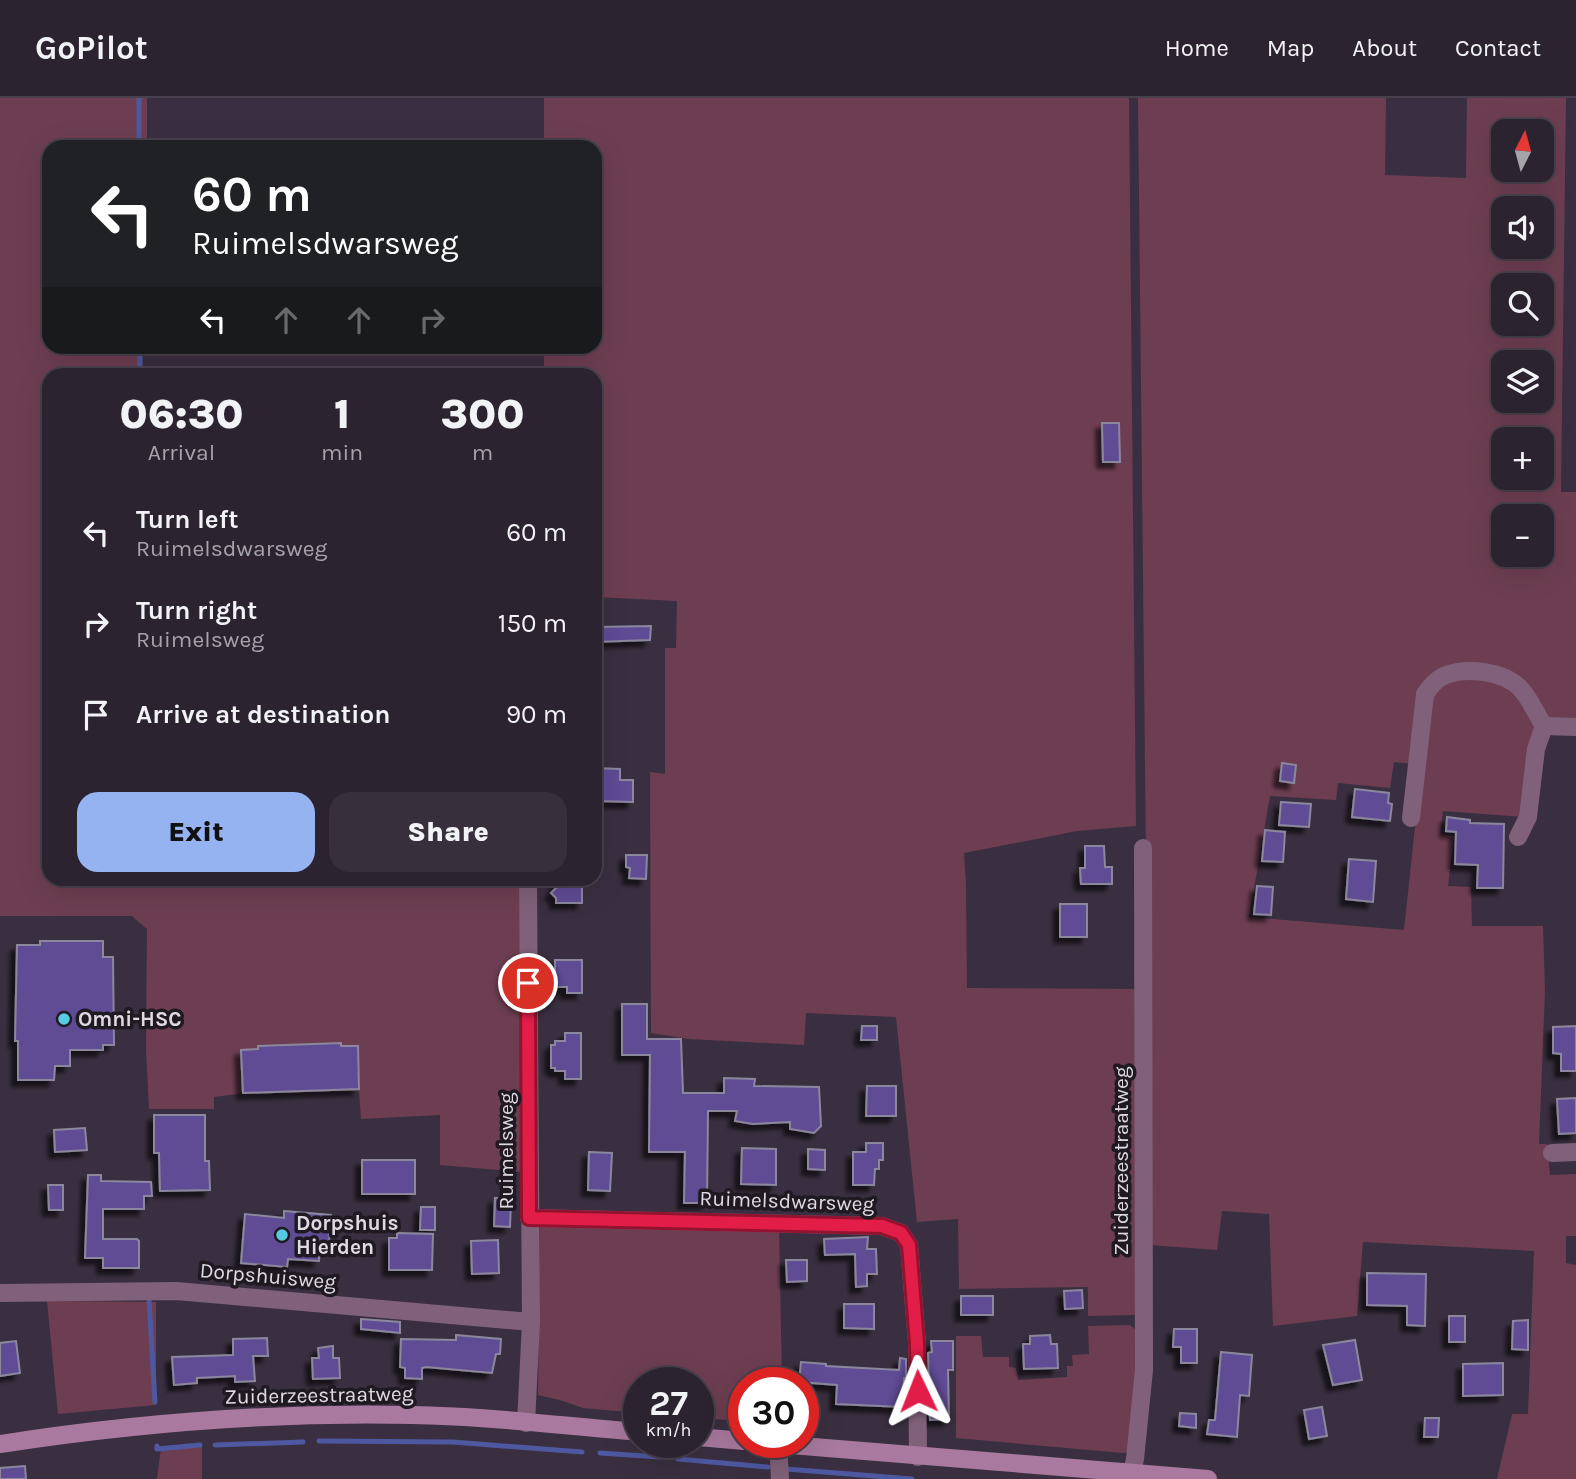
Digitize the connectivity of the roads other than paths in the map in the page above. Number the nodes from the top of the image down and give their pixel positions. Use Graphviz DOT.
graph roads {
  1 [pos="1544,726"];
  2 [pos="1576,727"];
  3 [pos="1411,818"];
  4 [pos="1518,837"];
  5 [pos="1143,848"];
  6 [pos="528,886"];
  7 [pos="1576,1152"];
  8 [pos="1552,1153"];
  9 [pos="529,1218"];
  10 [pos="0,1293"];
  11 [pos="531,1322"];
  12 [pos="526,1423"];
  13 [pos="623,1432"];
  14 [pos="0,1444"];
  15 [pos="819,1448"];
  16 [pos="918,1457"];
  17 [pos="779,1458"];
  18 [pos="1132,1472"];
  19 [pos="780,1479"];
  20 [pos="1208,1479"];
  1 -- 2 [label="street"];
  1 -- 3 [label="street"];
  1 -- 4 [label="street"];
  5 -- 18 [label="street, Zuiderzeestraatweg"];
  6 -- 9 [label="street, Ruimelsweg"];
  7 -- 8 [label="street"];
  9 -- 11 [label="street, Ruimelsweg"];
  9 -- 16 [label="street, Ruimelsdwarsweg"];
  10 -- 11 [label="street, Dorpshuisweg"];
  11 -- 12 [label="street, Ruimelsweg"];
  12 -- 13 [label="main road, Zuiderzeestraatweg"];
  12 -- 14 [label="main road, Zuiderzeestraatweg"];
  15 -- 16 [label="main road"];
  16 -- 18 [label="main road"];
  17 -- 19 [label="street"];
  18 -- 20 [label="main road"];
}
